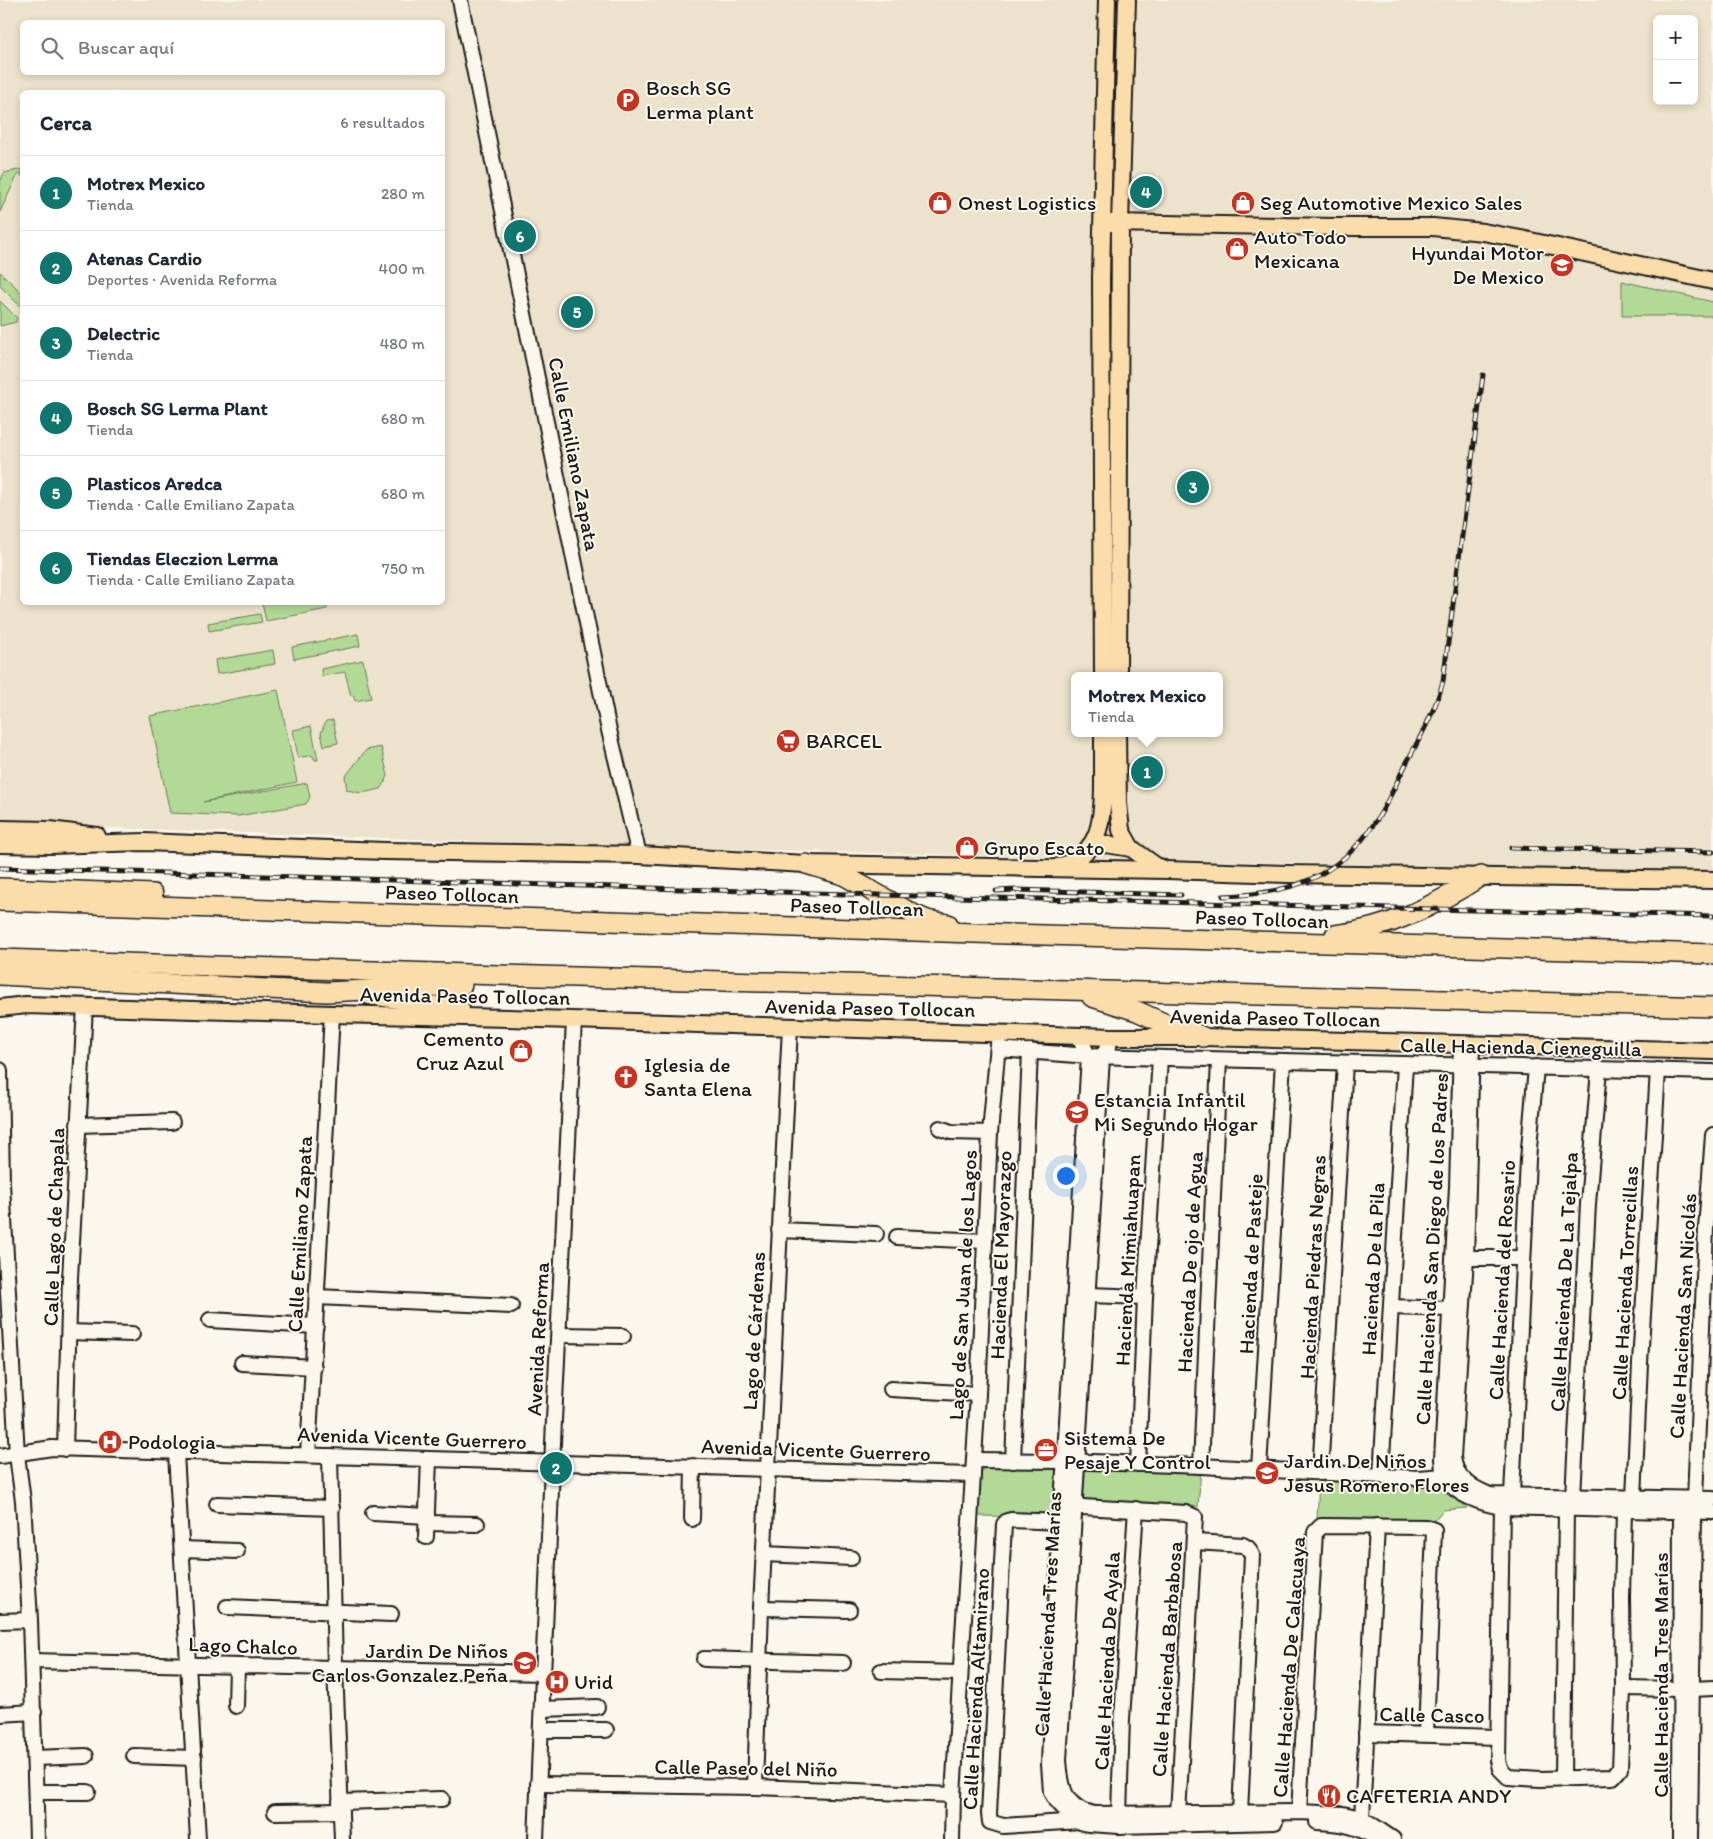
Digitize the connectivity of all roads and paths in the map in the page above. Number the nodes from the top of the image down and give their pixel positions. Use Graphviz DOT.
graph roads {
  1 [pos="460,0"];
  2 [pos="1107,0"];
  3 [pos="1127,0"];
  4 [pos="1102,222"];
  5 [pos="1120,224"];
  6 [pos="1713,281"];
  7 [pos="1104,493"];
  8 [pos="1120,495"];
  9 [pos="1111,652"];
  10 [pos="1104,672"];
  11 [pos="1117,672"];
  12 [pos="1103,737"];
  13 [pos="1118,737"];
  14 [pos="0,829"];
  15 [pos="144,842"];
  16 [pos="0,844"];
  17 [pos="1090,846"];
  18 [pos="1131,848"];
  19 [pos="639,855"];
  20 [pos="806,864"];
  21 [pos="1049,869"];
  22 [pos="1167,870"];
  23 [pos="1481,876"];
  24 [pos="1713,880"];
  25 [pos="0,888"];
  26 [pos="0,902"];
  27 [pos="252,910"];
  28 [pos="974,933"];
  29 [pos="1304,942"];
  30 [pos="1713,954"];
  31 [pos="0,959"];
  32 [pos="0,975"];
  33 [pos="499,975"];
  34 [pos="1059,989"];
  35 [pos="327,992"];
  36 [pos="0,997"];
  37 [pos="26,1005"];
  38 [pos="1713,1007"];
  39 [pos="0,1008"];
  40 [pos="84,1008"];
  41 [pos="332,1014"];
  42 [pos="508,1018"];
  43 [pos="574,1020"];
  44 [pos="790,1027"];
  45 [pos="1078,1036"];
  46 [pos="1113,1037"];
  47 [pos="1203,1037"];
  48 [pos="998,1041"];
  49 [pos="1466,1045"];
  50 [pos="1030,1050"];
  51 [pos="1713,1051"];
  52 [pos="1095,1057"];
  53 [pos="1160,1058"];
  54 [pos="1219,1060"];
  55 [pos="1283,1061"];
  56 [pos="1345,1063"];
  57 [pos="1405,1064"];
  58 [pos="1467,1066"];
  59 [pos="1536,1067"];
  60 [pos="1599,1069"];
  61 [pos="0,1070"];
  62 [pos="1658,1070"];
  63 [pos="1713,1072"];
  64 [pos="172,1122"];
  65 [pos="78,1126"];
  66 [pos="940,1128"];
  67 [pos="990,1133"];
  68 [pos="1713,1135"];
  69 [pos="1463,1187"];
  70 [pos="1086,1205"];
  71 [pos="779,1230"];
  72 [pos="876,1234"];
  73 [pos="897,1237"];
  74 [pos="984,1241"];
  75 [pos="1466,1258"];
  76 [pos="1523,1258"];
  77 [pos="1088,1295"];
  78 [pos="317,1297"];
  79 [pos="1145,1297"];
  80 [pos="511,1306"];
  81 [pos="1391,1307"];
  82 [pos="1450,1309"];
  83 [pos="210,1320"];
  84 [pos="316,1326"];
  85 [pos="69,1332"];
  86 [pos="132,1334"];
  87 [pos="559,1335"];
  88 [pos="623,1336"];
  89 [pos="1078,1356"];
  90 [pos="1453,1358"];
  91 [pos="242,1363"];
  92 [pos="314,1368"];
  93 [pos="890,1389"];
  94 [pos="978,1394"];
  95 [pos="65,1449"];
  96 [pos="176,1453"];
  97 [pos="17,1455"];
  98 [pos="308,1455"];
  99 [pos="0,1456"];
  100 [pos="330,1456"];
  101 [pos="428,1459"];
  102 [pos="974,1460"];
  103 [pos="1012,1461"];
  104 [pos="1071,1461"];
  105 [pos="553,1462"];
  106 [pos="1138,1464"];
  107 [pos="693,1466"];
  108 [pos="1200,1466"];
  109 [pos="767,1469"];
  110 [pos="1259,1469"];
  111 [pos="1320,1473"];
  112 [pos="1450,1473"];
  113 [pos="973,1475"];
  114 [pos="1381,1476"];
  115 [pos="1512,1496"];
  116 [pos="1634,1498"];
  117 [pos="1713,1499"];
  118 [pos="1569,1503"];
  119 [pos="1593,1503"];
  120 [pos="217,1504"];
  121 [pos="1068,1506"];
  122 [pos="1502,1507"];
  123 [pos="1690,1507"];
  124 [pos="332,1508"];
  125 [pos="1136,1509"];
  126 [pos="1624,1510"];
  127 [pos="1713,1512"];
  128 [pos="373,1513"];
  129 [pos="692,1520"];
  130 [pos="1062,1522"];
  131 [pos="477,1524"];
  132 [pos="426,1525"];
  133 [pos="1377,1526"];
  134 [pos="1194,1542"];
  135 [pos="182,1550"];
  136 [pos="238,1551"];
  137 [pos="764,1554"];
  138 [pos="851,1558"];
  139 [pos="227,1607"];
  140 [pos="761,1608"];
  141 [pos="849,1610"];
  142 [pos="334,1611"];
  143 [pos="391,1614"];
  144 [pos="30,1620"];
  145 [pos="0,1621"];
  146 [pos="704,1659"];
  147 [pos="759,1659"];
  148 [pos="32,1661"];
  149 [pos="843,1663"];
  150 [pos="187,1664"];
  151 [pos="237,1666"];
  152 [pos="335,1668"];
  153 [pos="881,1671"];
  154 [pos="544,1673"];
  155 [pos="960,1673"];
  156 [pos="1623,1688"];
  157 [pos="1713,1688"];
  158 [pos="1687,1689"];
  159 [pos="236,1706"];
  160 [pos="597,1707"];
  161 [pos="542,1709"];
  162 [pos="34,1712"];
  163 [pos="0,1714"];
  164 [pos="541,1730"];
  165 [pos="606,1730"];
  166 [pos="1686,1732"];
  167 [pos="1366,1733"];
  168 [pos="1426,1734"];
  169 [pos="1497,1737"];
  170 [pos="86,1756"];
  171 [pos="134,1756"];
  172 [pos="35,1758"];
  173 [pos="194,1758"];
  174 [pos="1563,1779"];
  175 [pos="538,1784"];
  176 [pos="755,1787"];
  177 [pos="36,1792"];
  178 [pos="88,1792"];
  179 [pos="953,1795"];
  180 [pos="442,1799"];
  181 [pos="340,1807"];
  182 [pos="275,1812"];
  183 [pos="1298,1812"];
  184 [pos="1240,1813"];
  185 [pos="1119,1814"];
  186 [pos="1178,1814"];
  187 [pos="1268,1818"];
  188 [pos="1362,1818"];
  189 [pos="1146,1820"];
  190 [pos="1080,1821"];
  191 [pos="37,1839"];
  192 [pos="198,1839"];
  193 [pos="342,1839"];
  194 [pos="536,1839"];
  195 [pos="952,1839"];
  196 [pos="1377,1839"];
  197 [pos="1393,1839"];
  198 [pos="1680,1839"];
  199 [pos="1690,1839"];
  1 -- 19 [label="street, Calle Emiliano Zapata"];
  2 -- 4 [label="main road"];
  3 -- 5 [label="main road"];
  4 -- 5 [label="main road"];
  4 -- 7 [label="main road"];
  5 -- 6 [label="main road"];
  5 -- 8 [label="main road"];
  7 -- 8 [label="street"];
  7 -- 9 [label="main road"];
  8 -- 9 [label="main road"];
  9 -- 10 [label="main road"];
  9 -- 11 [label="main road"];
  12 -- 17 [label="main road"];
  13 -- 18 [label="main road"];
  14 -- 15 [label="main road"];
  15 -- 16 [label="main road"];
  15 -- 19 [label="main road"];
  17 -- 18 [label="main road"];
  17 -- 21 [label="main road"];
  18 -- 22 [label="main road"];
  19 -- 20 [label="main road"];
  20 -- 21 [label="main road"];
  20 -- 28 [label="highway"];
  21 -- 22 [label="main road"];
  22 -- 23 [label="main road"];
  23 -- 24 [label="main road"];
  23 -- 29 [label="highway"];
  25 -- 27 [label="highway"];
  26 -- 27 [label="highway, Paseo Tollocan"];
  27 -- 28 [label="highway, Paseo Tollocan"];
  28 -- 29 [label="highway, Paseo Tollocan"];
  29 -- 30 [label="highway, Paseo Tollocan"];
  31 -- 33 [label="highway"];
  32 -- 35 [label="highway"];
  33 -- 34 [label="highway"];
  33 -- 35 [label="highway"];
  34 -- 38 [label="highway"];
  34 -- 47 [label="highway"];
  35 -- 42 [label="main road"];
  36 -- 37 [label="main road, Avenida Paseo Tollocan"];
  37 -- 39 [label="main road, Avenida Paseo Tollocan"];
  37 -- 40 [label="main road, Avenida Paseo Tollocan"];
  40 -- 41 [label="main road, Avenida Paseo Tollocan"];
  40 -- 65 [label="street, Calle Lago de Chapala"];
  41 -- 42 [label="main road, Avenida Paseo Tollocan"];
  41 -- 78 [label="street, Calle Emiliano Zapata"];
  42 -- 43 [label="main road, Avenida Paseo Tollocan"];
  43 -- 44 [label="main road, Avenida Paseo Tollocan"];
  43 -- 87 [label="street, Avenida Reforma"];
  44 -- 48 [label="main road, Avenida Paseo Tollocan"];
  44 -- 71 [label="street, Lago de Cárdenas"];
  45 -- 46 [label="main road, Avenida Paseo Tollocan"];
  45 -- 48 [label="main road, Avenida Paseo Tollocan"];
  45 -- 52 [label="street"];
  46 -- 47 [label="main road, Avenida Paseo Tollocan"];
  46 -- 52 [label="street, Calle Hacienda Tres Marías"];
  47 -- 49 [label="main road, Avenida Paseo Tollocan"];
  48 -- 50 [label="street, Calle Hacienda Cieneguilla"];
  48 -- 67 [label="street, Lago de San Juan de los Lagos"];
  49 -- 51 [label="main road, Avenida Paseo Tollocan"];
  49 -- 58 [label="street, Calle Hacienda San Diego de los Padres"];
  50 -- 52 [label="street, Calle Hacienda Cieneguilla"];
  50 -- 103 [label="street, Hacienda El Mayorazgo"];
  52 -- 53 [label="street, Calle Hacienda Cieneguilla"];
  52 -- 70 [label="street, Calle Hacienda Tres Marías"];
  53 -- 54 [label="street, Calle Hacienda Cieneguilla"];
  53 -- 79 [label="street, Hacienda Mimiahuapan"];
  54 -- 55 [label="street, Calle Hacienda Cieneguilla"];
  54 -- 108 [label="street, Hacienda De ojo de Agua"];
  55 -- 56 [label="street, Calle Hacienda Cieneguilla"];
  55 -- 110 [label="street, Hacienda de Pasteje"];
  56 -- 57 [label="street, Calle Hacienda Cieneguilla"];
  56 -- 111 [label="street, Hacienda Piedras Negras"];
  57 -- 58 [label="street, Calle Hacienda Cieneguilla"];
  57 -- 81 [label="street, Hacienda De la Pila"];
  58 -- 59 [label="street, Calle Hacienda Cieneguilla"];
  58 -- 69 [label="street, Calle Hacienda San Diego de los Padres"];
  59 -- 60 [label="street, Calle Hacienda Cieneguilla"];
  59 -- 76 [label="street, Calle Hacienda del Rosario"];
  60 -- 62 [label="street, Calle Hacienda Cieneguilla"];
  60 -- 118 [label="street, Calle Hacienda De La Tejalpa"];
  61 -- 97 [label="street"];
  62 -- 63 [label="street, Calle Hacienda Cieneguilla"];
  62 -- 116 [label="street, Calle Hacienda Torrecillas"];
  64 -- 65 [label="street"];
  65 -- 85 [label="street, Calle Lago de Chapala"];
  66 -- 67 [label="street"];
  67 -- 74 [label="street, Lago de San Juan de los Lagos"];
  68 -- 123 [label="street, Calle Hacienda San Nicolás"];
  69 -- 75 [label="street, Calle Hacienda San Diego de los Padres"];
  69 -- 82 [label="street, Calle Hacienda San Diego de los Padres"];
  70 -- 77 [label="street, Calle Hacienda Tres Marías"];
  70 -- 89 [label="street, Calle Hacienda Tres Marías"];
  71 -- 72 [label="street"];
  71 -- 109 [label="street, Lago de Cárdenas"];
  73 -- 74 [label="street"];
  74 -- 94 [label="street, Lago de San Juan de los Lagos"];
  75 -- 76 [label="street"];
  75 -- 90 [label="street, Calle Hacienda San Diego de los Padres"];
  76 -- 115 [label="street, Calle Hacienda del Rosario"];
  77 -- 79 [label="street"];
  77 -- 89 [label="street, Calle Hacienda Tres Marías"];
  78 -- 80 [label="street"];
  78 -- 84 [label="street, Calle Emiliano Zapata"];
  79 -- 106 [label="street, Hacienda Mimiahuapan"];
  81 -- 82 [label="street"];
  81 -- 114 [label="street, Hacienda De la Pila"];
  82 -- 90 [label="street, Calle Hacienda San Diego de los Padres"];
  83 -- 84 [label="street"];
  84 -- 92 [label="street, Calle Emiliano Zapata"];
  85 -- 86 [label="street"];
  85 -- 95 [label="street, Calle Lago de Chapala"];
  87 -- 88 [label="street"];
  87 -- 105 [label="street, Avenida Reforma"];
  89 -- 104 [label="street, Calle Hacienda Tres Marías"];
  90 -- 112 [label="street, Calle Hacienda San Diego de los Padres"];
  91 -- 92 [label="street"];
  92 -- 98 [label="street, Calle Emiliano Zapata"];
  93 -- 94 [label="street"];
  94 -- 102 [label="street, Lago de San Juan de los Lagos"];
  95 -- 96 [label="street, Avenida Vicente Guerrero"];
  95 -- 97 [label="street, Avenida Vicente Guerrero"];
  96 -- 98 [label="street, Avenida Vicente Guerrero"];
  96 -- 135 [label="street"];
  97 -- 99 [label="street, Avenida Vicente Guerrero"];
  97 -- 144 [label="street"];
  98 -- 100 [label="street, Avenida Vicente Guerrero"];
  100 -- 101 [label="street, Avenida Vicente Guerrero"];
  100 -- 124 [label="street"];
  101 -- 105 [label="street, Avenida Vicente Guerrero"];
  101 -- 132 [label="street"];
  102 -- 103 [label="street"];
  102 -- 113 [label="street, Lago de San Juan de los Lagos"];
  103 -- 104 [label="street"];
  104 -- 106 [label="street"];
  104 -- 121 [label="street, Calle Hacienda Tres Marías"];
  105 -- 107 [label="street, Avenida Vicente Guerrero"];
  105 -- 154 [label="street, Avenida Reforma"];
  106 -- 108 [label="street"];
  107 -- 109 [label="street, Avenida Vicente Guerrero"];
  107 -- 129 [label="street"];
  108 -- 110 [label="street"];
  109 -- 113 [label="street, Avenida Vicente Guerrero"];
  109 -- 137 [label="street, Lago de Cárdenas"];
  110 -- 111 [label="street"];
  111 -- 114 [label="street"];
  112 -- 114 [label="street"];
  112 -- 115 [label="street"];
  112 -- 122 [label="street"];
  113 -- 155 [label="street, Lago de San Juan de los Lagos"];
  115 -- 118 [label="street"];
  116 -- 119 [label="street"];
  116 -- 123 [label="street"];
  117 -- 123 [label="street"];
  118 -- 119 [label="street"];
  118 -- 122 [label="street"];
  118 -- 174 [label="street, Calle Hacienda De La Tejalpa"];
  119 -- 126 [label="street"];
  120 -- 124 [label="street"];
  121 -- 125 [label="street"];
  121 -- 130 [label="street, Calle Hacienda Tres Marías"];
  121 -- 185 [label="street, Calle Hacienda Tres Marías"];
  122 -- 169 [label="street"];
  123 -- 126 [label="street"];
  123 -- 127 [label="street"];
  123 -- 158 [label="street, Calle Hacienda Tres Marías"];
  124 -- 142 [label="street"];
  125 -- 134 [label="street, Calle Hacienda Barbabosa"];
  125 -- 185 [label="street, Calle Hacienda De Ayala"];
  126 -- 156 [label="street"];
  128 -- 132 [label="street"];
  130 -- 190 [label="street, Calle Hacienda Tres Marías"];
  130 -- 190 [label="street, Calle Hacienda Altamirano"];
  131 -- 132 [label="street"];
  133 -- 167 [label="street"];
  133 -- 168 [label="street"];
  133 -- 183 [label="street, Calle Hacienda De Calacuaya"];
  134 -- 184 [label="street"];
  134 -- 186 [label="street, Calle Hacienda Barbabosa"];
  135 -- 136 [label="street"];
  135 -- 150 [label="street"];
  137 -- 138 [label="street"];
  137 -- 140 [label="street, Lago de Cárdenas"];
  139 -- 142 [label="street"];
  140 -- 141 [label="street"];
  140 -- 147 [label="street, Lago de Cárdenas"];
  142 -- 143 [label="street"];
  142 -- 152 [label="street"];
  144 -- 145 [label="street"];
  144 -- 148 [label="street"];
  146 -- 147 [label="street"];
  147 -- 149 [label="street"];
  147 -- 176 [label="street, Lago de Cárdenas"];
  148 -- 150 [label="street, Lago Chalco"];
  148 -- 162 [label="street"];
  150 -- 151 [label="street, Lago Chalco"];
  150 -- 173 [label="street"];
  151 -- 152 [label="street, Lago Chalco"];
  151 -- 159 [label="street"];
  152 -- 154 [label="street, Lago Chalco"];
  152 -- 181 [label="street"];
  153 -- 155 [label="street"];
  154 -- 161 [label="street, Avenida Reforma"];
  155 -- 179 [label="street, Lago de San Juan de los Lagos"];
  156 -- 158 [label="street"];
  156 -- 174 [label="street"];
  157 -- 158 [label="street"];
  158 -- 166 [label="street, Calle Hacienda Tres Marías"];
  160 -- 161 [label="street"];
  161 -- 164 [label="street, Avenida Reforma"];
  162 -- 163 [label="street"];
  162 -- 172 [label="street"];
  164 -- 165 [label="street"];
  164 -- 175 [label="street, Avenida Reforma"];
  166 -- 198 [label="street, Calle Hacienda Tres Marías"];
  166 -- 199 [label="street, Calle Hacienda Tres Marías"];
  167 -- 168 [label="street, Calle Casco"];
  167 -- 188 [label="street"];
  168 -- 169 [label="street, Calle Casco"];
  169 -- 174 [label="street"];
  170 -- 172 [label="street"];
  171 -- 173 [label="street"];
  172 -- 177 [label="street"];
  173 -- 192 [label="street"];
  175 -- 176 [label="street, Calle Paseo del Niño"];
  175 -- 194 [label="street, Avenida Reforma"];
  176 -- 179 [label="street, Calle Paseo del Niño"];
  177 -- 178 [label="street"];
  177 -- 191 [label="street"];
  179 -- 195 [label="street, Lago de San Juan de los Lagos"];
  180 -- 181 [label="street"];
  181 -- 182 [label="street"];
  181 -- 193 [label="street"];
  183 -- 187 [label="street, Calle Hacienda Tres Marías"];
  183 -- 188 [label="street, Calle Hacienda Tres Marías"];
  184 -- 186 [label="street, Calle Hacienda Tres Marías"];
  184 -- 187 [label="street, Calle Hacienda Tres Marías"];
  185 -- 189 [label="street, Calle Hacienda Tres Marías"];
  186 -- 189 [label="street, Calle Hacienda Tres Marías"];
  187 -- 189 [label="street, Calle Hacienda Tres Marías"];
  187 -- 196 [label="street, Calle Hacienda Tres Marías"];
  188 -- 197 [label="street, Calle Hacienda Tres Marías"];
  189 -- 190 [label="street, Calle Hacienda Tres Marías"];
}
